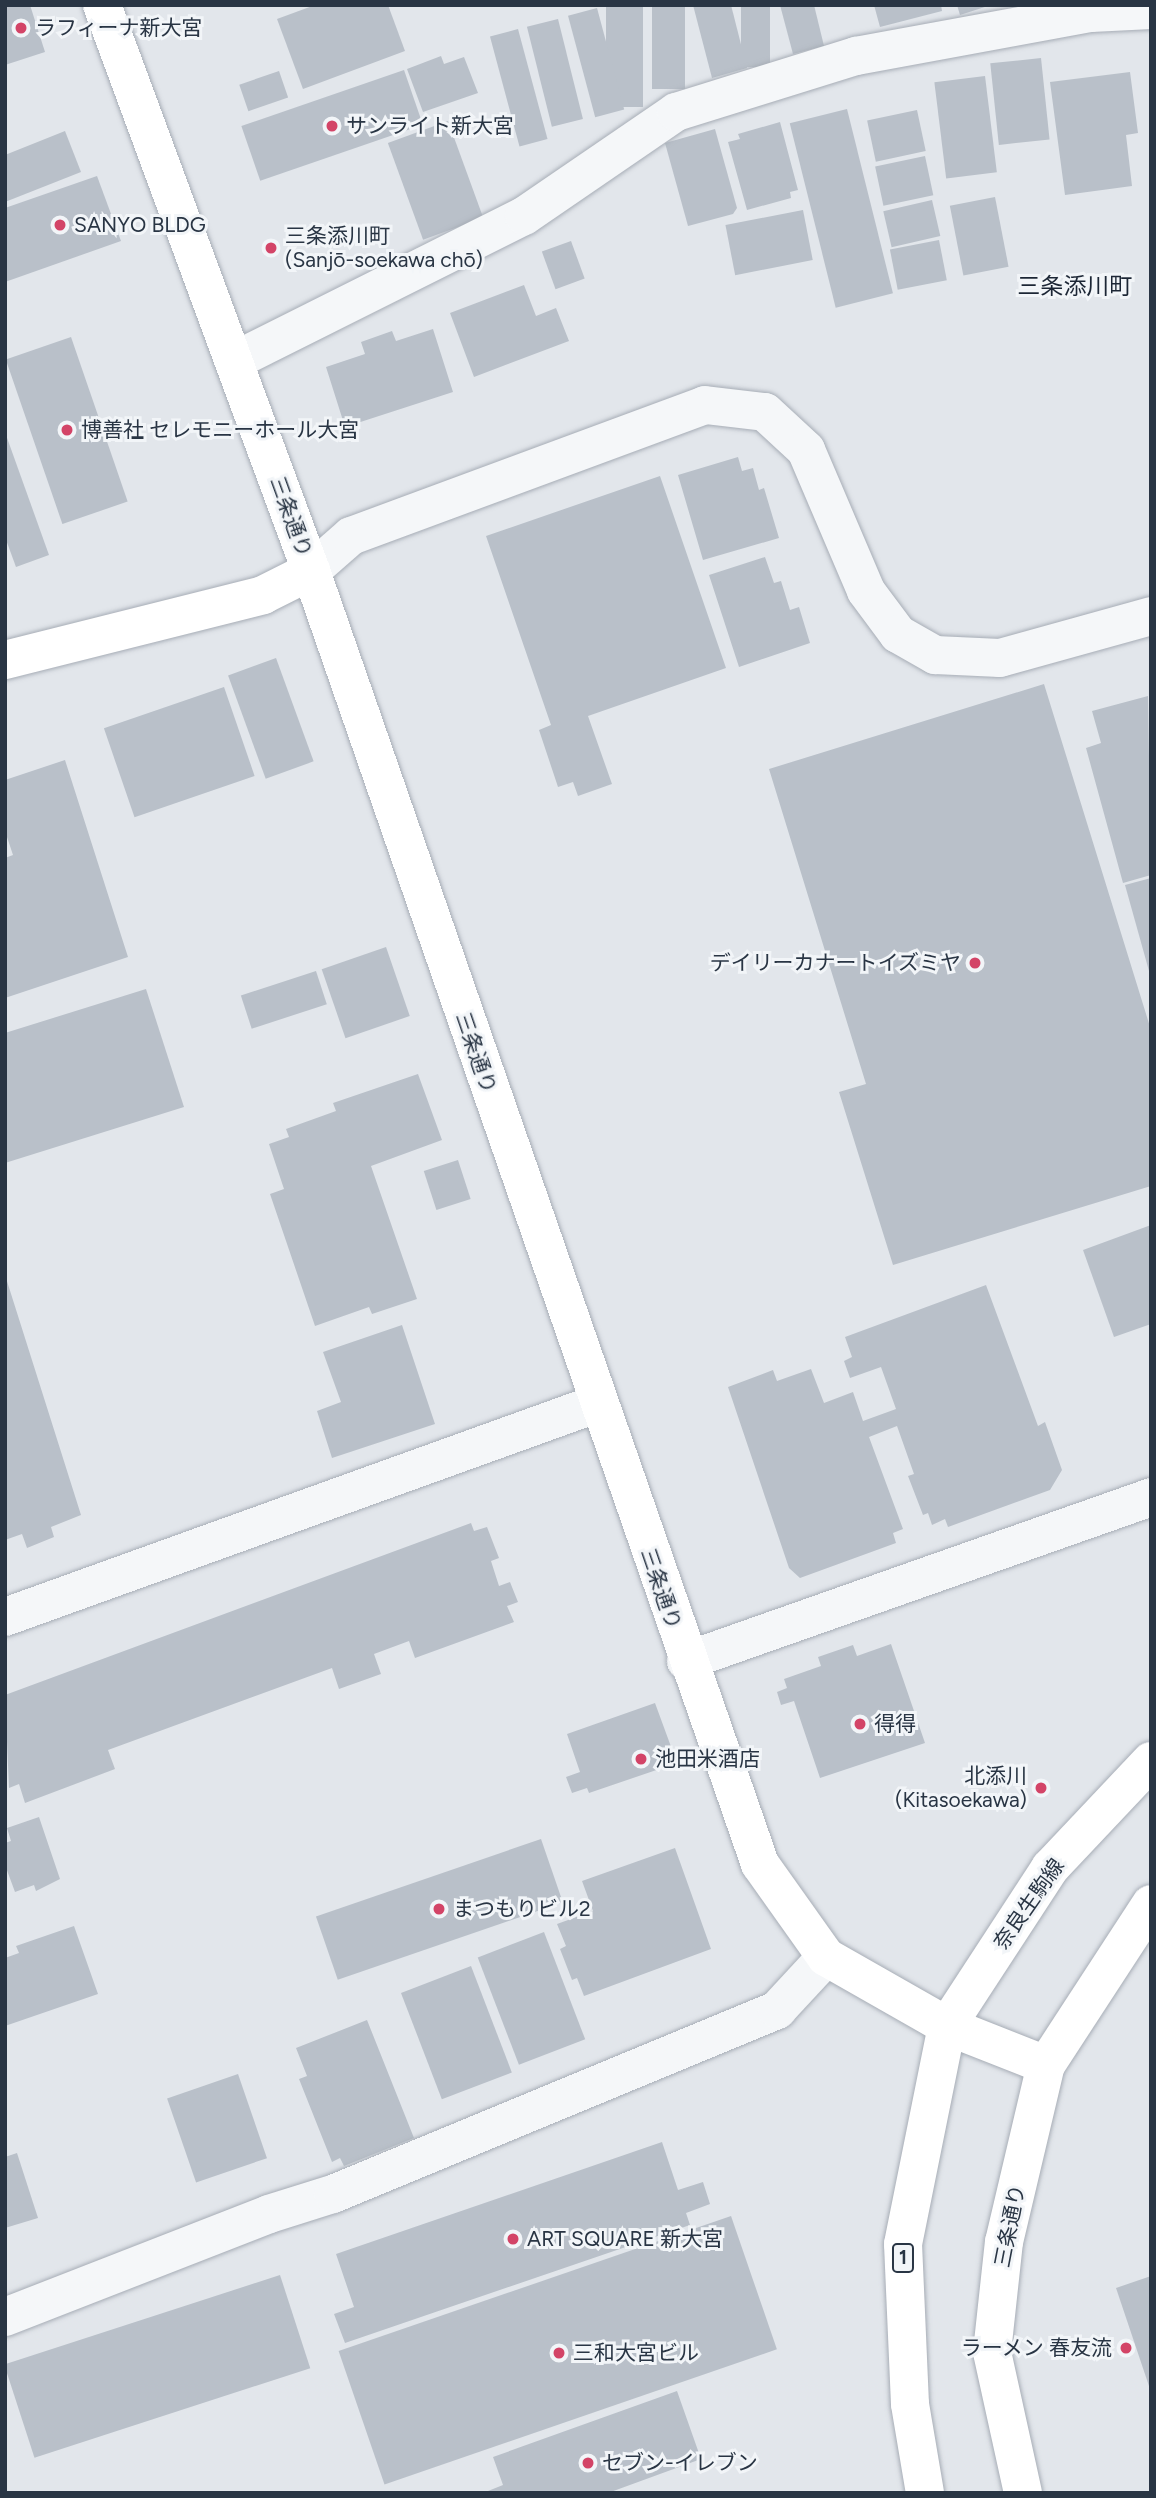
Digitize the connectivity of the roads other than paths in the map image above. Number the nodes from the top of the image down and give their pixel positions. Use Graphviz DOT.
graph roads {
  1 [pos="102,5"];
  2 [pos="1089,9"];
  3 [pos="1151,10"];
  4 [pos="234,361"];
  5 [pos="310,571"];
  6 [pos="1151,616"];
  7 [pos="5,660"];
  8 [pos="596,1404"];
  9 [pos="1151,1497"];
  10 [pos="5,1617"];
  11 [pos="686,1661"];
  12 [pos="1151,1761"];
  13 [pos="1151,1904"];
  14 [pos="826,1957"];
  15 [pos="947,2026"];
  16 [pos="1046,2065"];
  17 [pos="5,2317"];
  18 [pos="925,2493"];
  19 [pos="1024,2493"];
  1 -- 4 [label="street, 三条通り"];
  2 -- 3 [label="street"];
  2 -- 4 [label="street"];
  4 -- 5 [label="street, 三条通り"];
  5 -- 6 [label="street"];
  5 -- 7 [label="street"];
  5 -- 8 [label="street, 三条通り"];
  8 -- 10 [label="street"];
  8 -- 11 [label="street, 三条通り"];
  9 -- 11 [label="street"];
  11 -- 14 [label="street, 三条通り"];
  12 -- 15 [label="street, 奈良生駒線 / 1"];
  13 -- 16 [label="street"];
  14 -- 15 [label="street, 三条通り"];
  14 -- 17 [label="street"];
  15 -- 16 [label="street, 三条通り"];
  15 -- 18 [label="street, 1"];
  16 -- 19 [label="street, 三条通り"];
}
